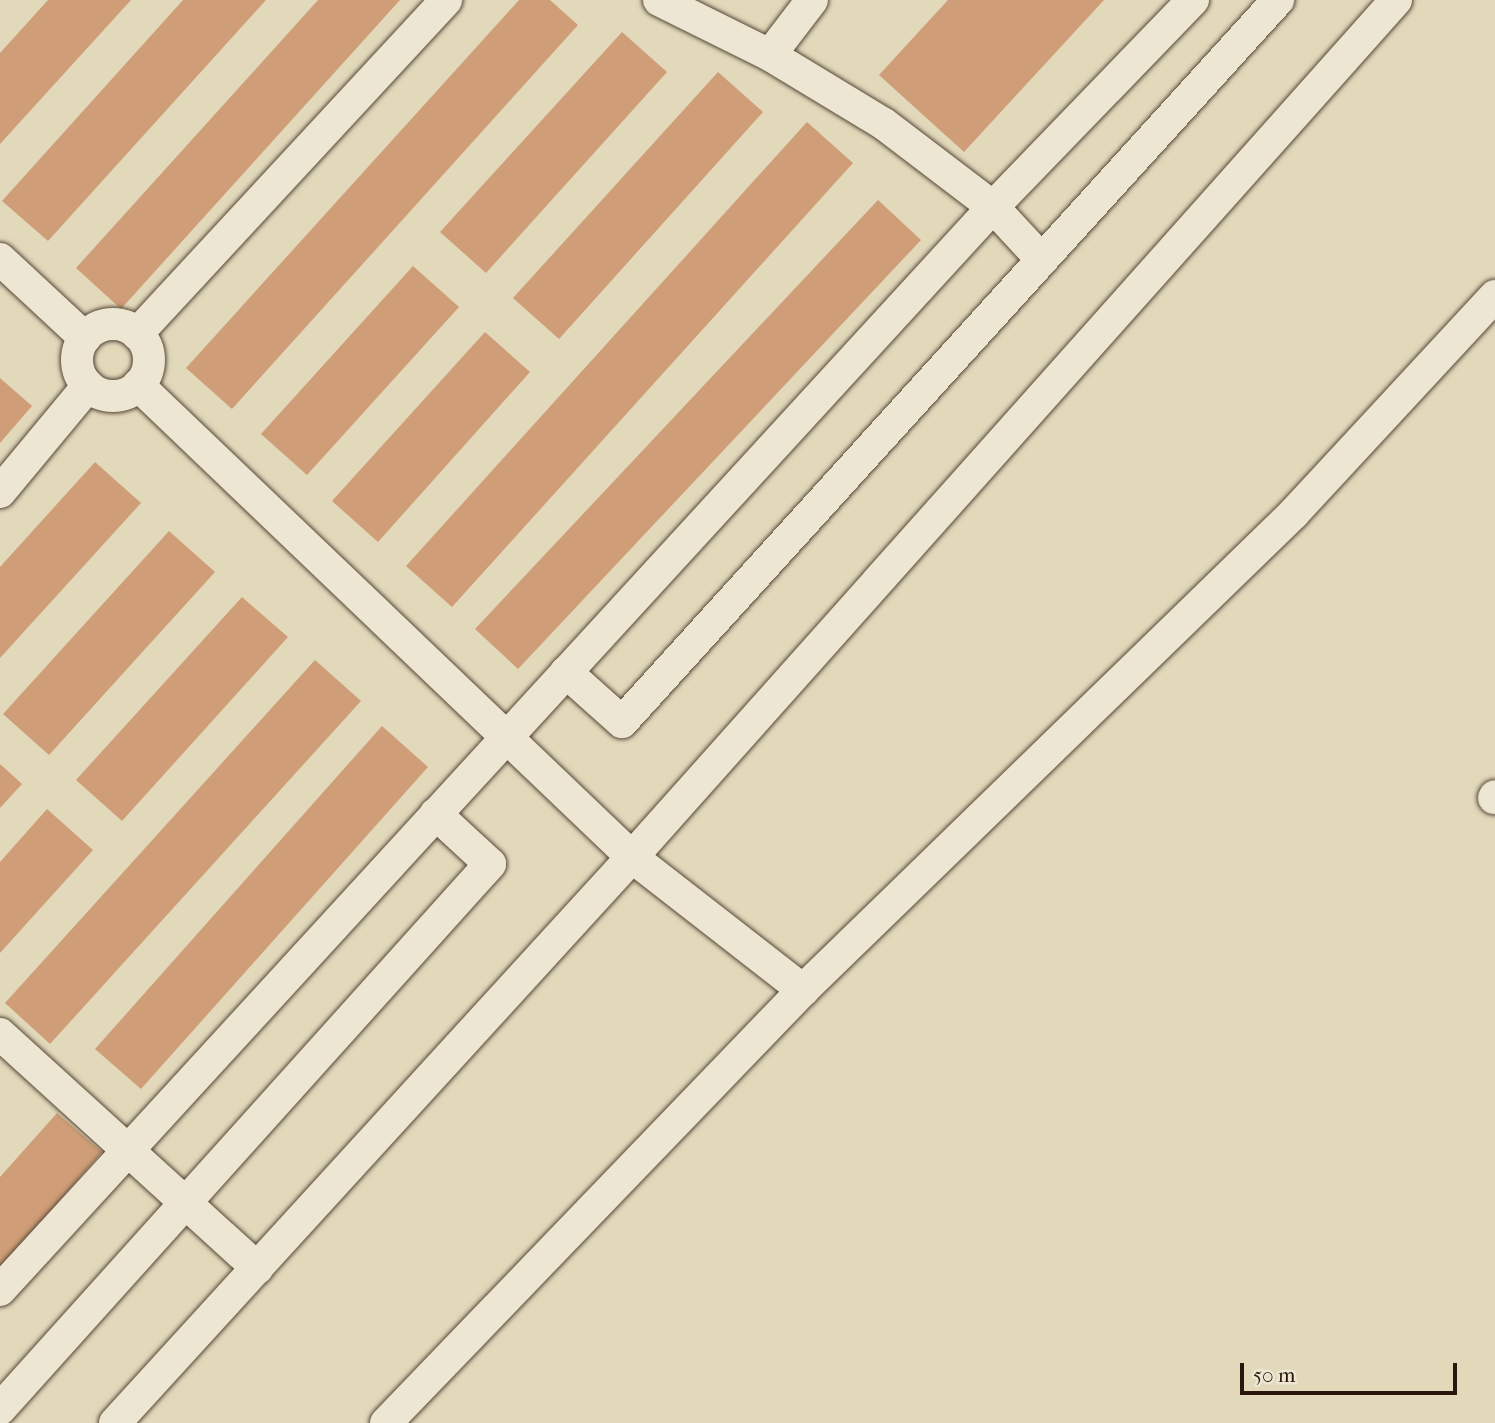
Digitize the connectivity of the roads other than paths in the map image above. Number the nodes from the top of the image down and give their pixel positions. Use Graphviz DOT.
graph roads {
  1 [pos="446,0"];
  2 [pos="659,0"];
  3 [pos="812,0"];
  4 [pos="1193,0"];
  5 [pos="1278,0"];
  6 [pos="1396,0"];
  7 [pos="770,55"];
  8 [pos="993,207"];
  9 [pos="0,258"];
  10 [pos="1042,260"];
  11 [pos="1495,296"];
  12 [pos="137,334"];
  13 [pos="85,338"];
  14 [pos="138,385"];
  15 [pos="88,386"];
  16 [pos="0,492"];
  17 [pos="566,672"];
  18 [pos="506,738"];
  19 [pos="436,814"];
  20 [pos="632,858"];
  21 [pos="803,990"];
  22 [pos="0,1034"];
  23 [pos="128,1151"];
  24 [pos="186,1203"];
  25 [pos="257,1268"];
  26 [pos="0,1290"];
  27 [pos="0,1409"];
  28 [pos="115,1423"];
  29 [pos="387,1423"];
  1 -- 12 [label="street"];
  2 -- 7 [label="street"];
  3 -- 7 [label="street"];
  4 -- 8 [label="street"];
  5 -- 10 [label="street"];
  6 -- 20 [label="street"];
  7 -- 8 [label="street"];
  8 -- 10 [label="street"];
  8 -- 17 [label="street"];
  9 -- 13 [label="street"];
  10 -- 17 [label="street"];
  11 -- 21 [label="street"];
  12 -- 13 [label="street"];
  12 -- 14 [label="street"];
  13 -- 15 [label="street"];
  14 -- 15 [label="street"];
  14 -- 18 [label="street"];
  15 -- 16 [label="street"];
  17 -- 18 [label="street"];
  18 -- 19 [label="street"];
  18 -- 20 [label="street"];
  19 -- 23 [label="street"];
  19 -- 24 [label="street"];
  20 -- 21 [label="street"];
  20 -- 25 [label="street"];
  21 -- 29 [label="street"];
  22 -- 23 [label="street"];
  23 -- 24 [label="street"];
  23 -- 26 [label="street"];
  24 -- 25 [label="street"];
  24 -- 27 [label="street"];
  25 -- 28 [label="street"];
}
